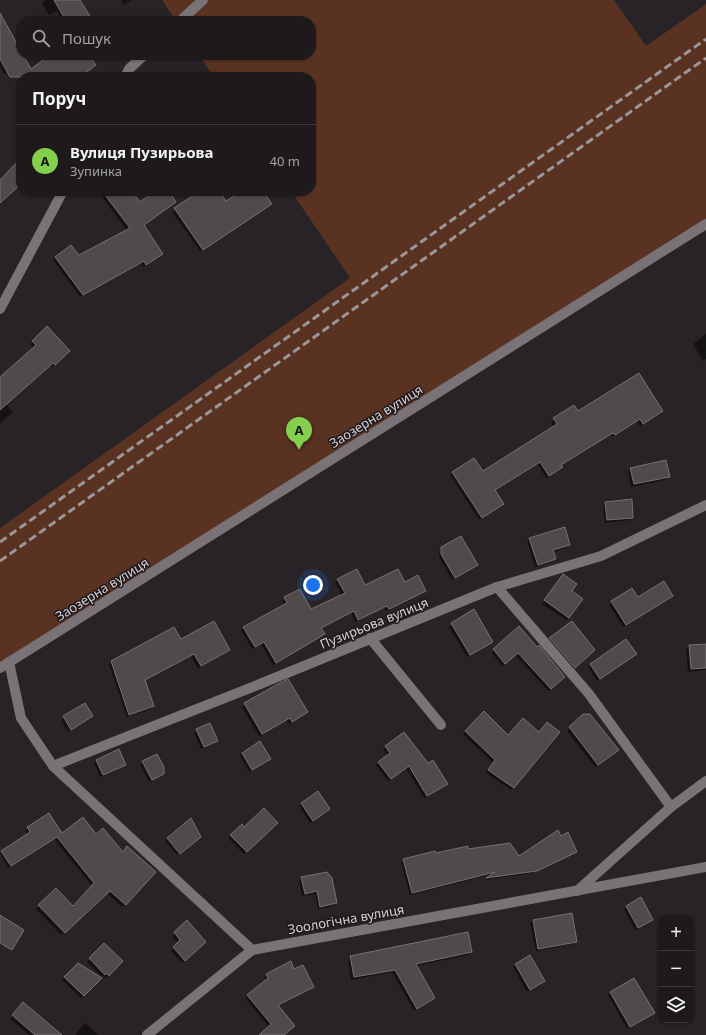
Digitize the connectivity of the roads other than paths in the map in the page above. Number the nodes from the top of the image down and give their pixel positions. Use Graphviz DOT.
graph roads {
  1 [pos="203,0"];
  2 [pos="185,16"];
  3 [pos="139,60"];
  4 [pos="128,72"];
  5 [pos="61,196"];
  6 [pos="706,224"];
  7 [pos="0,309"];
  8 [pos="706,506"];
  9 [pos="497,587"];
  10 [pos="370,638"];
  11 [pos="9,662"];
  12 [pos="0,668"];
  13 [pos="441,725"];
  14 [pos="53,766"];
  15 [pos="706,781"];
  16 [pos="671,807"];
  17 [pos="706,868"];
  18 [pos="577,891"];
  19 [pos="252,950"];
  20 [pos="148,1035"];
  1 -- 2 [label="street"];
  3 -- 4 [label="street"];
  5 -- 7 [label="street"];
  6 -- 11 [label="street, Заозерна вулиця"];
  8 -- 9 [label="street, Пузирьова вулиця"];
  9 -- 10 [label="street, Пузирьова вулиця"];
  9 -- 16 [label="street"];
  10 -- 13 [label="street"];
  10 -- 14 [label="street, Пузирьова вулиця"];
  11 -- 12 [label="street, Заозерна вулиця"];
  11 -- 14 [label="street"];
  14 -- 19 [label="street"];
  15 -- 16 [label="street"];
  16 -- 18 [label="street"];
  17 -- 18 [label="street, Зоологічна вулиця"];
  18 -- 19 [label="street, Зоологічна вулиця"];
  19 -- 20 [label="street, Зоологічна вулиця"];
}
